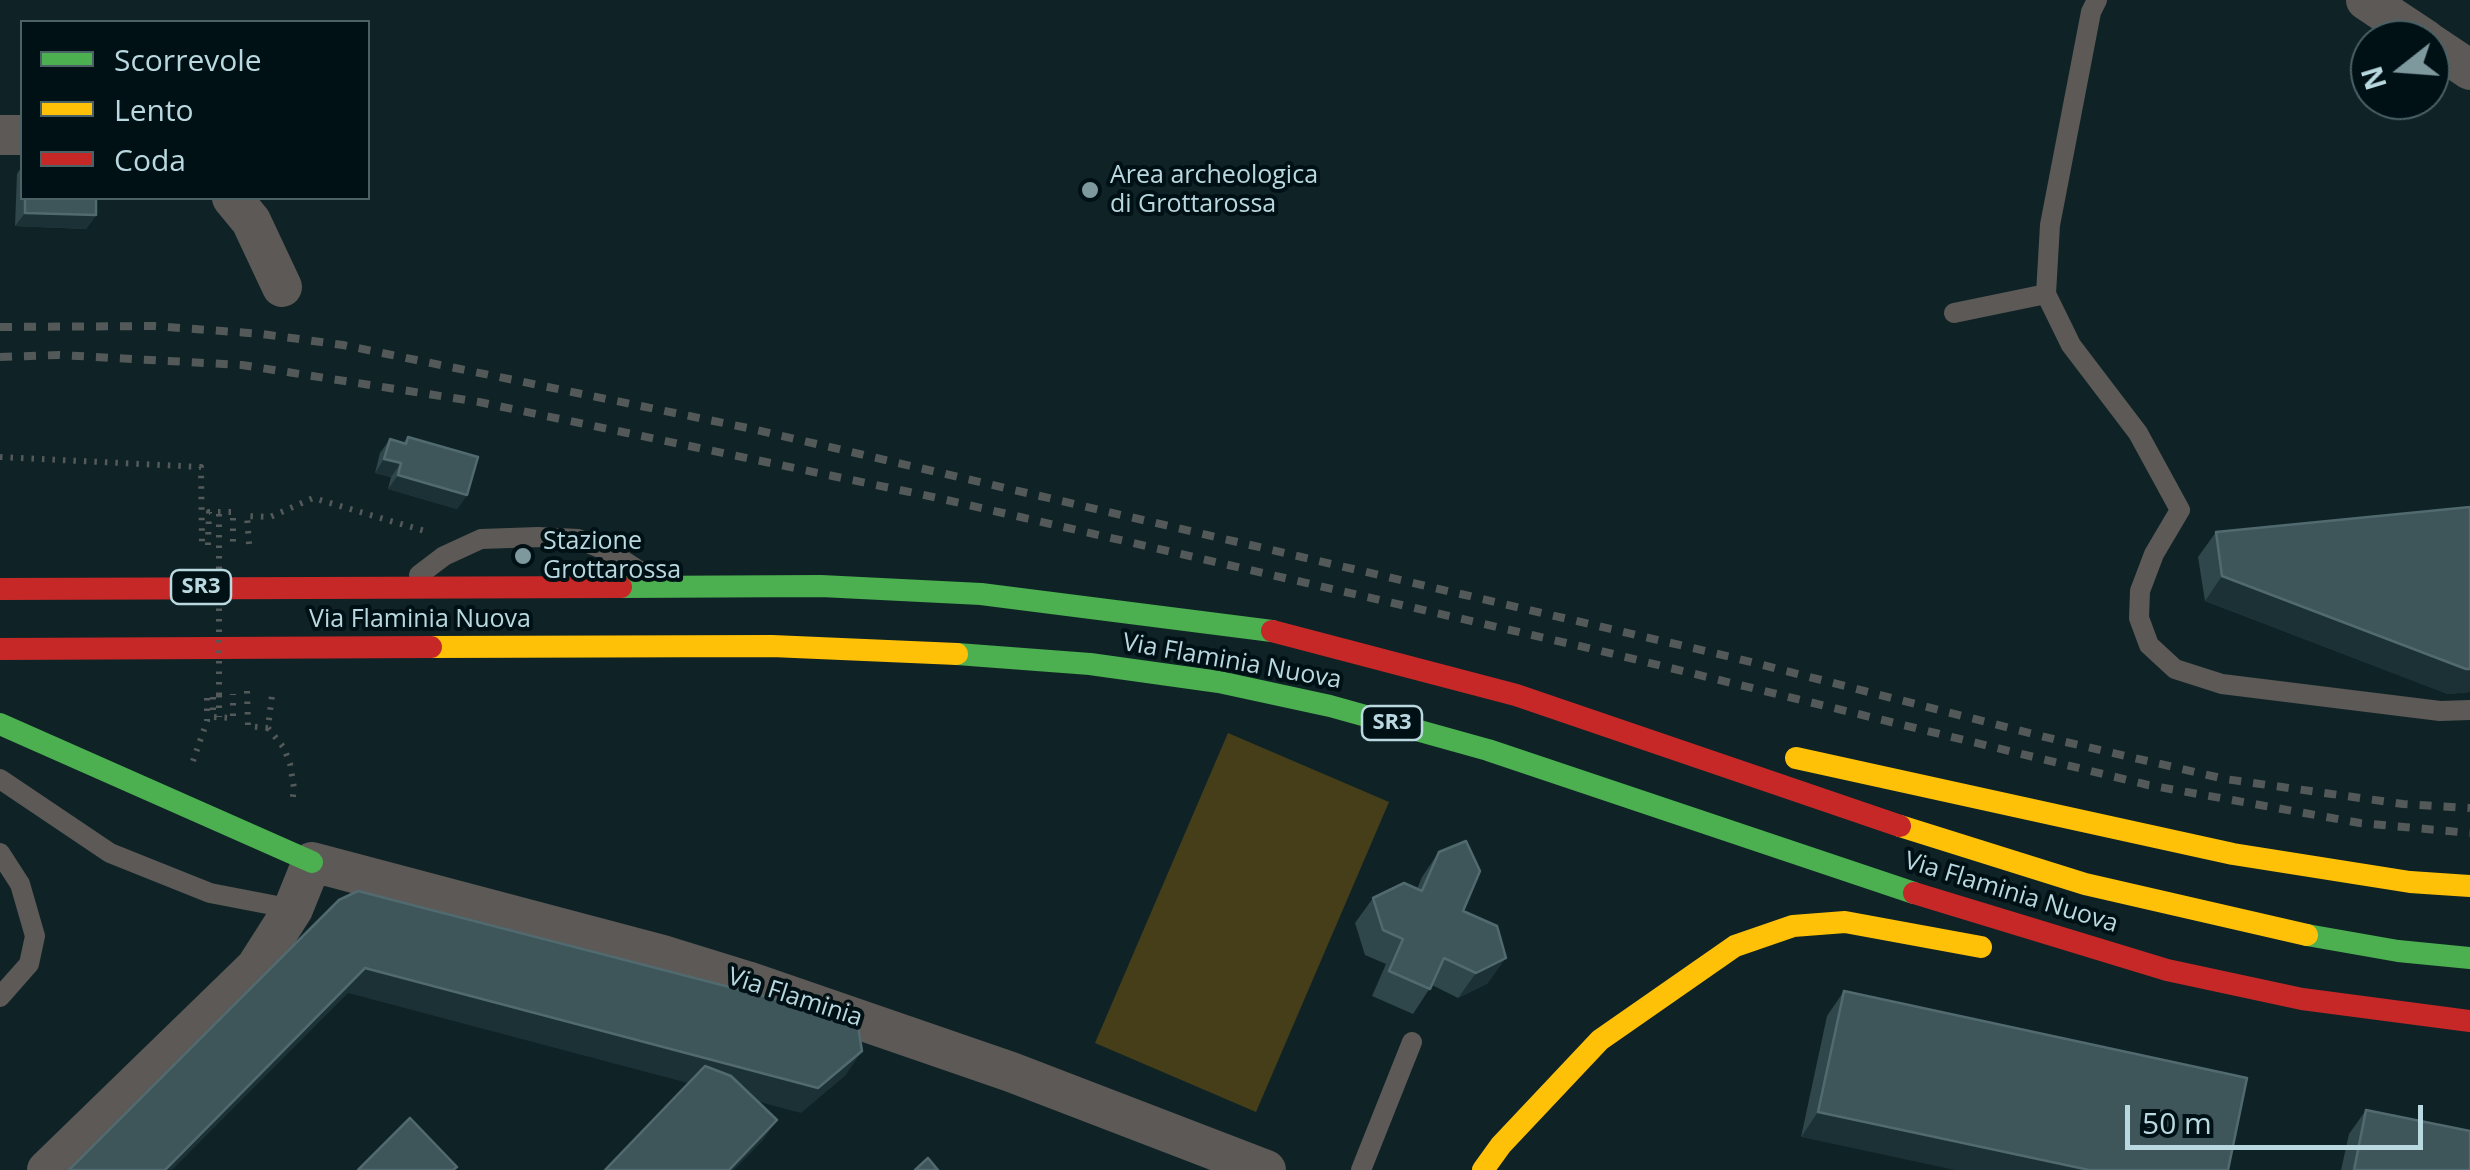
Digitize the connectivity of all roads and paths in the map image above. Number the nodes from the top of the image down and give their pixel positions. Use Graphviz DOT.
graph roads {
  1 [pos="2097,0"];
  2 [pos="2366,0"];
  3 [pos="2396,20"];
  4 [pos="234,200"];
  5 [pos="282,288"];
  6 [pos="2046,294"];
  7 [pos="1954,313"];
  8 [pos="0,457"];
  9 [pos="219,512"];
  10 [pos="202,527"];
  11 [pos="233,547"];
  12 [pos="249,547"];
  13 [pos="208,548"];
  14 [pos="460,548"];
  15 [pos="660,584"];
  16 [pos="403,587"];
  17 [pos="0,589"];
  18 [pos="0,649"];
  19 [pos="233,685"];
  20 [pos="246,686"];
  21 [pos="1516,695"];
  22 [pos="213,696"];
  23 [pos="2470,710"];
  24 [pos="248,714"];
  25 [pos="207,721"];
  26 [pos="0,724"];
  27 [pos="268,728"];
  28 [pos="1728,744"];
  29 [pos="1767,752"];
  30 [pos="0,779"];
  31 [pos="292,805"];
  32 [pos="0,854"];
  33 [pos="312,862"];
  34 [pos="2470,886"];
  35 [pos="293,909"];
  36 [pos="2005,952"];
  37 [pos="2470,958"];
  38 [pos="2058,961"];
  39 [pos="2167,970"];
  40 [pos="0,997"];
  41 [pos="2470,1021"];
  42 [pos="1412,1042"];
  43 [pos="47,1170"];
  44 [pos="1266,1170"];
  45 [pos="1361,1170"];
  46 [pos="1483,1170"];
  1 -- 6 [label="lane"];
  2 -- 3 [label="street"];
  4 -- 5 [label="street"];
  6 -- 7 [label="lane"];
  6 -- 23 [label="lane"];
  8 -- 10 [label="path"];
  9 -- 11 [label="path"];
  9 -- 13 [label="path"];
  9 -- 22 [label="path, bridge"];
  12 -- 14 [label="path"];
  14 -- 15 [label="lane"];
  14 -- 16 [label="lane"];
  15 -- 16 [label="highway, Via Flaminia Nuova / SR3"];
  15 -- 21 [label="highway, Via Flaminia Nuova / SR3"];
  16 -- 17 [label="highway, Via Flaminia Nuova / SR3"];
  18 -- 39 [label="highway, Via Flaminia Nuova / SR3"];
  19 -- 22 [label="path"];
  20 -- 24 [label="path"];
  21 -- 28 [label="highway"];
  21 -- 37 [label="highway, Via Flaminia Nuova / SR3"];
  22 -- 25 [label="path"];
  26 -- 33 [label="highway"];
  27 -- 31 [label="path"];
  29 -- 34 [label="highway"];
  30 -- 35 [label="lane"];
  32 -- 40 [label="lane"];
  33 -- 35 [label="street"];
  33 -- 44 [label="street, Via Flaminia"];
  35 -- 43 [label="street"];
  36 -- 46 [label="highway"];
  38 -- 39 [label="highway"];
  39 -- 41 [label="highway, Via Flaminia Nuova / SR3"];
  42 -- 45 [label="lane"];
}
